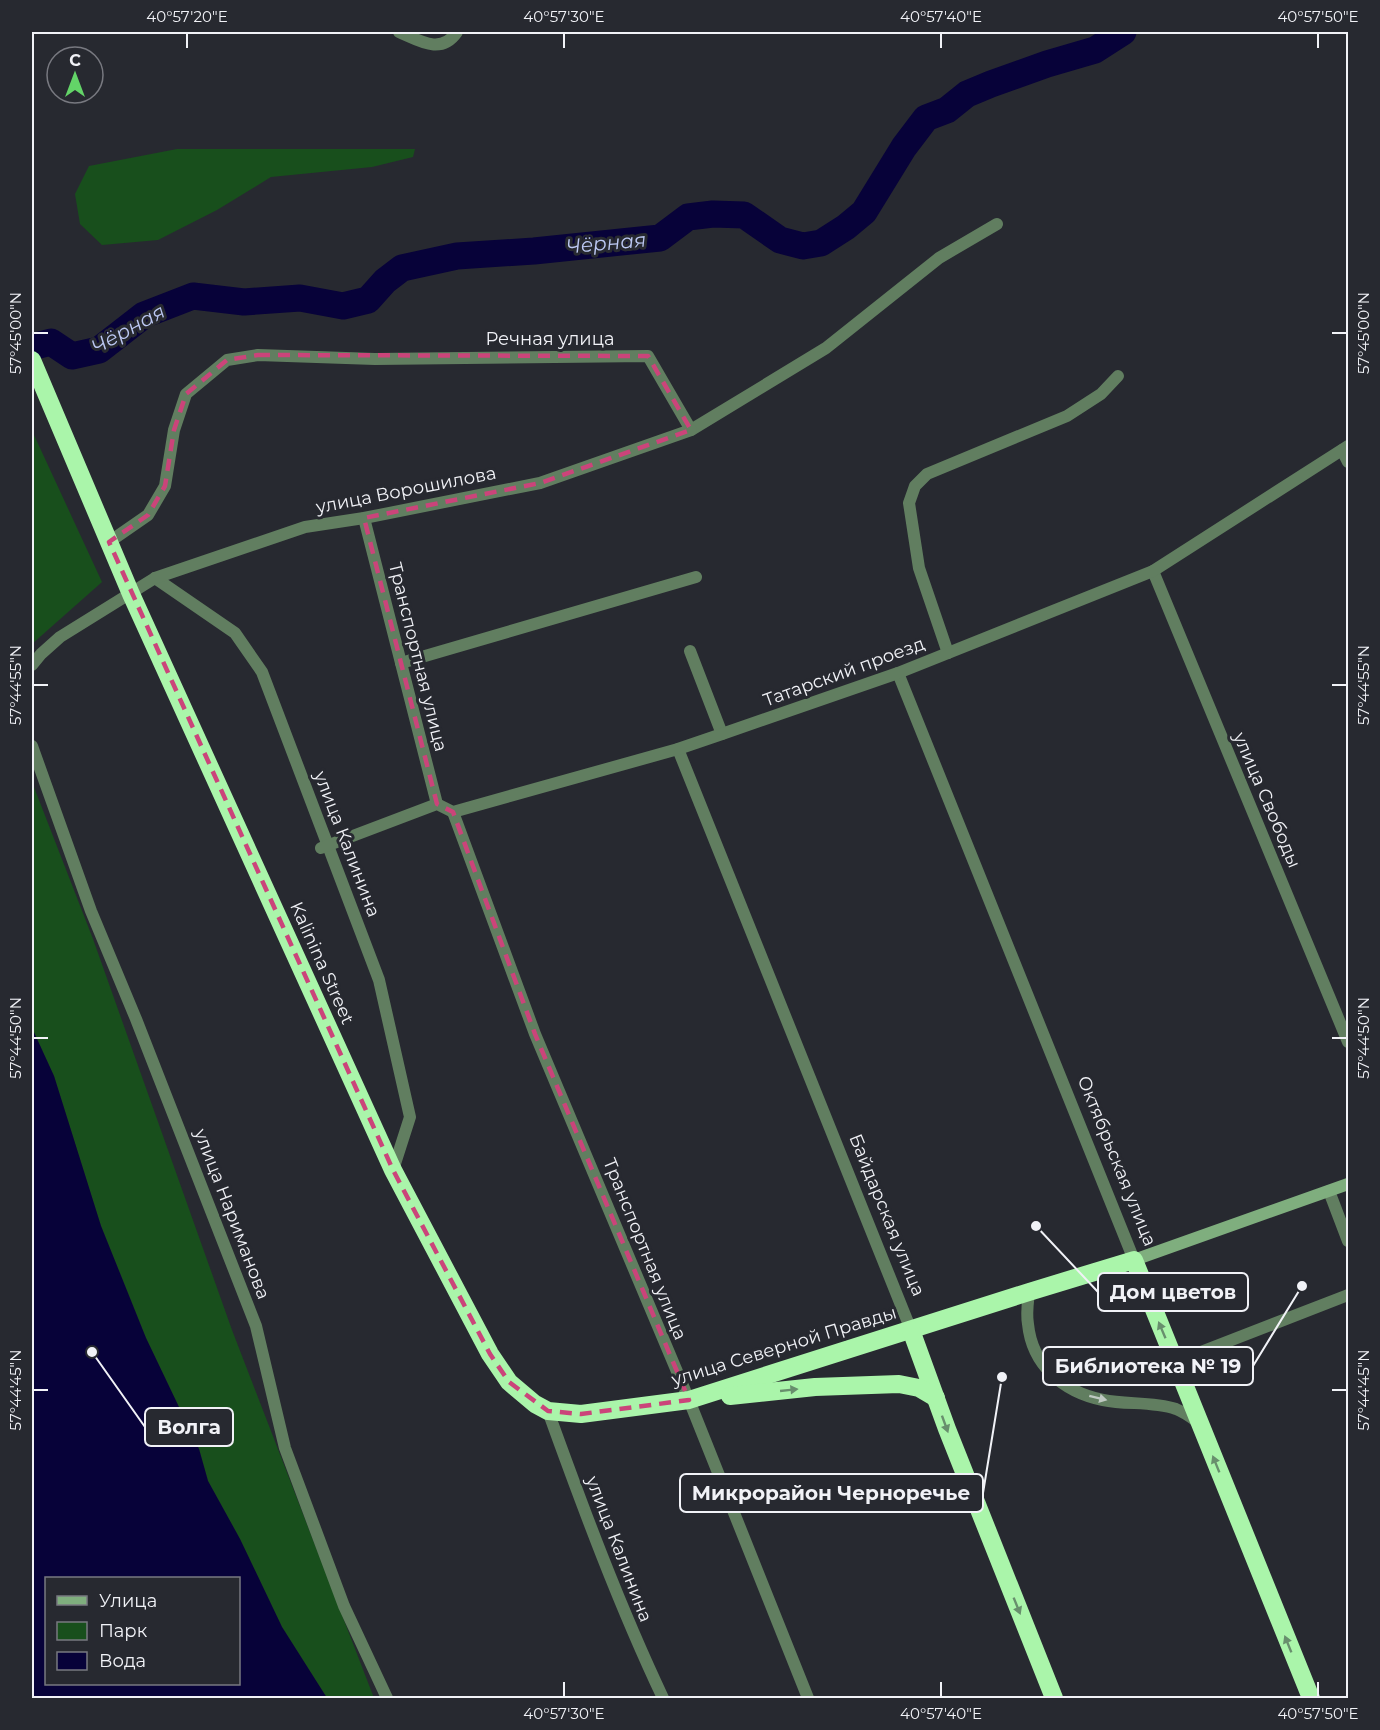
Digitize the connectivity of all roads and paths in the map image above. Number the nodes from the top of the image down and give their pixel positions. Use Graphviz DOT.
graph roads {
  1 [pos="399,32"];
  2 [pos="457,32"];
  3 [pos="997,224"];
  4 [pos="32,360"];
  5 [pos="1118,376"];
  6 [pos="691,430"];
  7 [pos="1345,448"];
  8 [pos="1348,462"];
  9 [pos="364,518"];
  10 [pos="109,542"];
  11 [pos="1153,571"];
  12 [pos="696,577"];
  13 [pos="155,578"];
  14 [pos="131,594"];
  15 [pos="690,651"];
  16 [pos="948,653"];
  17 [pos="401,663"];
  18 [pos="32,665"];
  19 [pos="898,673"];
  20 [pos="722,734"];
  21 [pos="32,746"];
  22 [pos="678,749"];
  23 [pos="438,804"];
  24 [pos="453,812"];
  25 [pos="325,847"];
  26 [pos="1348,1042"];
  27 [pos="393,1170"];
  28 [pos="1348,1184"];
  29 [pos="1329,1191"];
  30 [pos="1348,1241"];
  31 [pos="1134,1260"];
  32 [pos="1029,1292"];
  33 [pos="1348,1295"];
  34 [pos="911,1330"];
  35 [pos="1175,1362"];
  36 [pos="936,1398"];
  37 [pos="689,1400"];
  38 [pos="548,1411"];
  39 [pos="581,1414"];
  40 [pos="1199,1423"];
  41 [pos="387,1698"];
  42 [pos="663,1698"];
  43 [pos="808,1698"];
  44 [pos="1054,1698"];
  45 [pos="1311,1698"];
  1 -- 2 [label="street"];
  3 -- 6 [label="street"];
  4 -- 10 [label="highway, Kalinina Street"];
  5 -- 16 [label="street"];
  6 -- 9 [label="street, улица Ворошилова"];
  6 -- 10 [label="street, Речная улица"];
  7 -- 8 [label="street"];
  7 -- 11 [label="street, Татарский проезд"];
  9 -- 13 [label="street, улица Ворошилова"];
  9 -- 17 [label="street, Транспортная улица"];
  10 -- 14 [label="highway, Kalinina Street"];
  11 -- 16 [label="street, Татарский проезд"];
  11 -- 26 [label="street, улица Свободы"];
  12 -- 17 [label="street"];
  13 -- 14 [label="street, улица Ворошилова"];
  13 -- 25 [label="street, улица Калинина"];
  14 -- 18 [label="street"];
  14 -- 27 [label="highway, Kalinina Street"];
  15 -- 20 [label="street"];
  16 -- 19 [label="street, Татарский проезд"];
  17 -- 23 [label="street, Транспортная улица"];
  19 -- 20 [label="street, Татарский проезд"];
  19 -- 31 [label="street, Октябрьская улица"];
  20 -- 22 [label="street, Татарский проезд"];
  21 -- 41 [label="street, улица Нариманова"];
  22 -- 24 [label="street, Татарский проезд"];
  22 -- 34 [label="street, Байдарская улица"];
  23 -- 24 [label="street"];
  23 -- 25 [label="street"];
  24 -- 37 [label="street, Транспортная улица"];
  25 -- 27 [label="street, улица Калинина"];
  27 -- 38 [label="highway, Kalinina Street"];
  28 -- 29 [label="main road"];
  29 -- 30 [label="street"];
  29 -- 31 [label="main road"];
  31 -- 32 [label="highway, улица Северной Правды"];
  35 -- 31 [label="highway, Октябрьская улица, one-way"];
  32 -- 34 [label="highway, улица Северной Правды"];
  32 -- 40 [label="street, one-way"];
  33 -- 35 [label="street"];
  34 -- 36 [label="highway, Байдарская улица"];
  34 -- 37 [label="highway, улица Северной Правды"];
  35 -- 40 [label="highway, Октябрьская улица"];
  37 -- 36 [label="highway, one-way"];
  36 -- 44 [label="highway, Байдарская улица, one-way"];
  37 -- 39 [label="highway, улица Северной Правды"];
  37 -- 43 [label="street, Транспортная улица"];
  38 -- 39 [label="highway, Kalinina Street"];
  38 -- 42 [label="street, улица Калинина"];
  45 -- 40 [label="highway, Октябрьская улица, one-way"];
}
